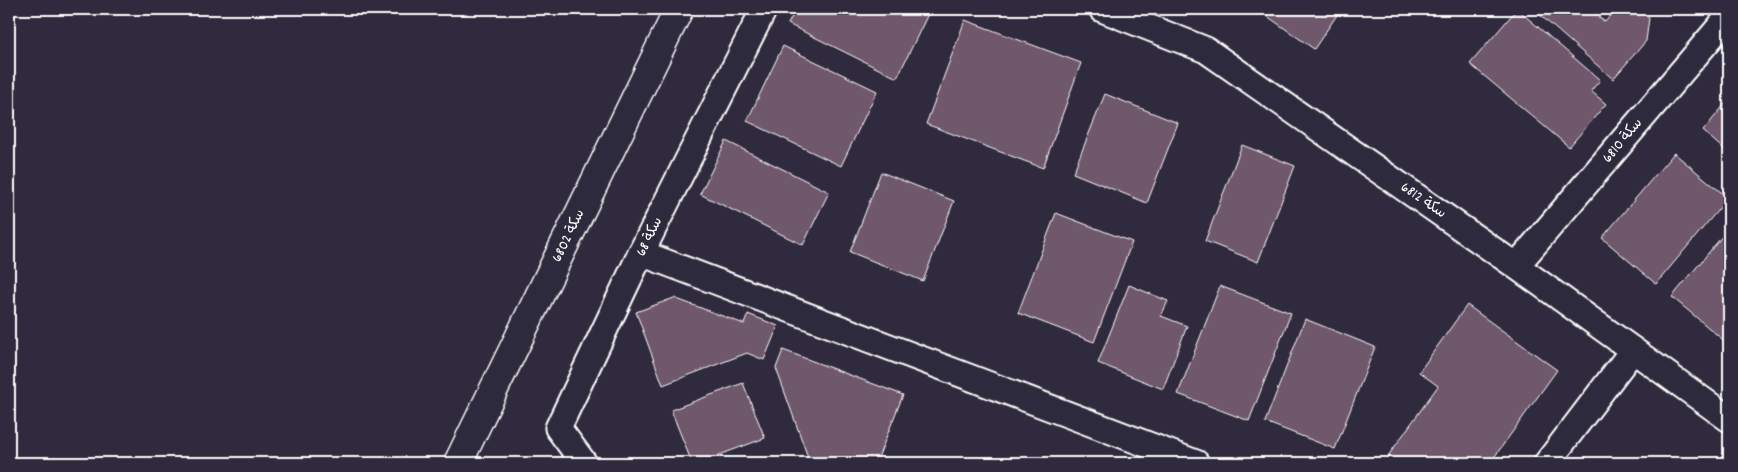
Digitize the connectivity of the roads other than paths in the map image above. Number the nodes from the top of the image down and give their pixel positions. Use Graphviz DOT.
graph roads {
  1 [pos="679,9"];
  2 [pos="764,9"];
  3 [pos="1102,9"];
  4 [pos="1721,16"];
  5 [pos="642,253"];
  6 [pos="1516,266"];
  7 [pos="1633,350"];
  8 [pos="1729,419"];
  9 [pos="458,463"];
  10 [pos="584,463"];
  11 [pos="1196,463"];
  12 [pos="1547,463"];
  1 -- 9 [label="street, سكة 6802"];
  2 -- 5 [label="street, 68 سكة"];
  3 -- 6 [label="street, سكة 6812"];
  4 -- 6 [label="street, سكة 6810"];
  5 -- 10 [label="street, 68 سكة"];
  5 -- 11 [label="street"];
  6 -- 7 [label="street, سكة 6812"];
  7 -- 8 [label="street, سكة 6812"];
  7 -- 12 [label="street"];
}
